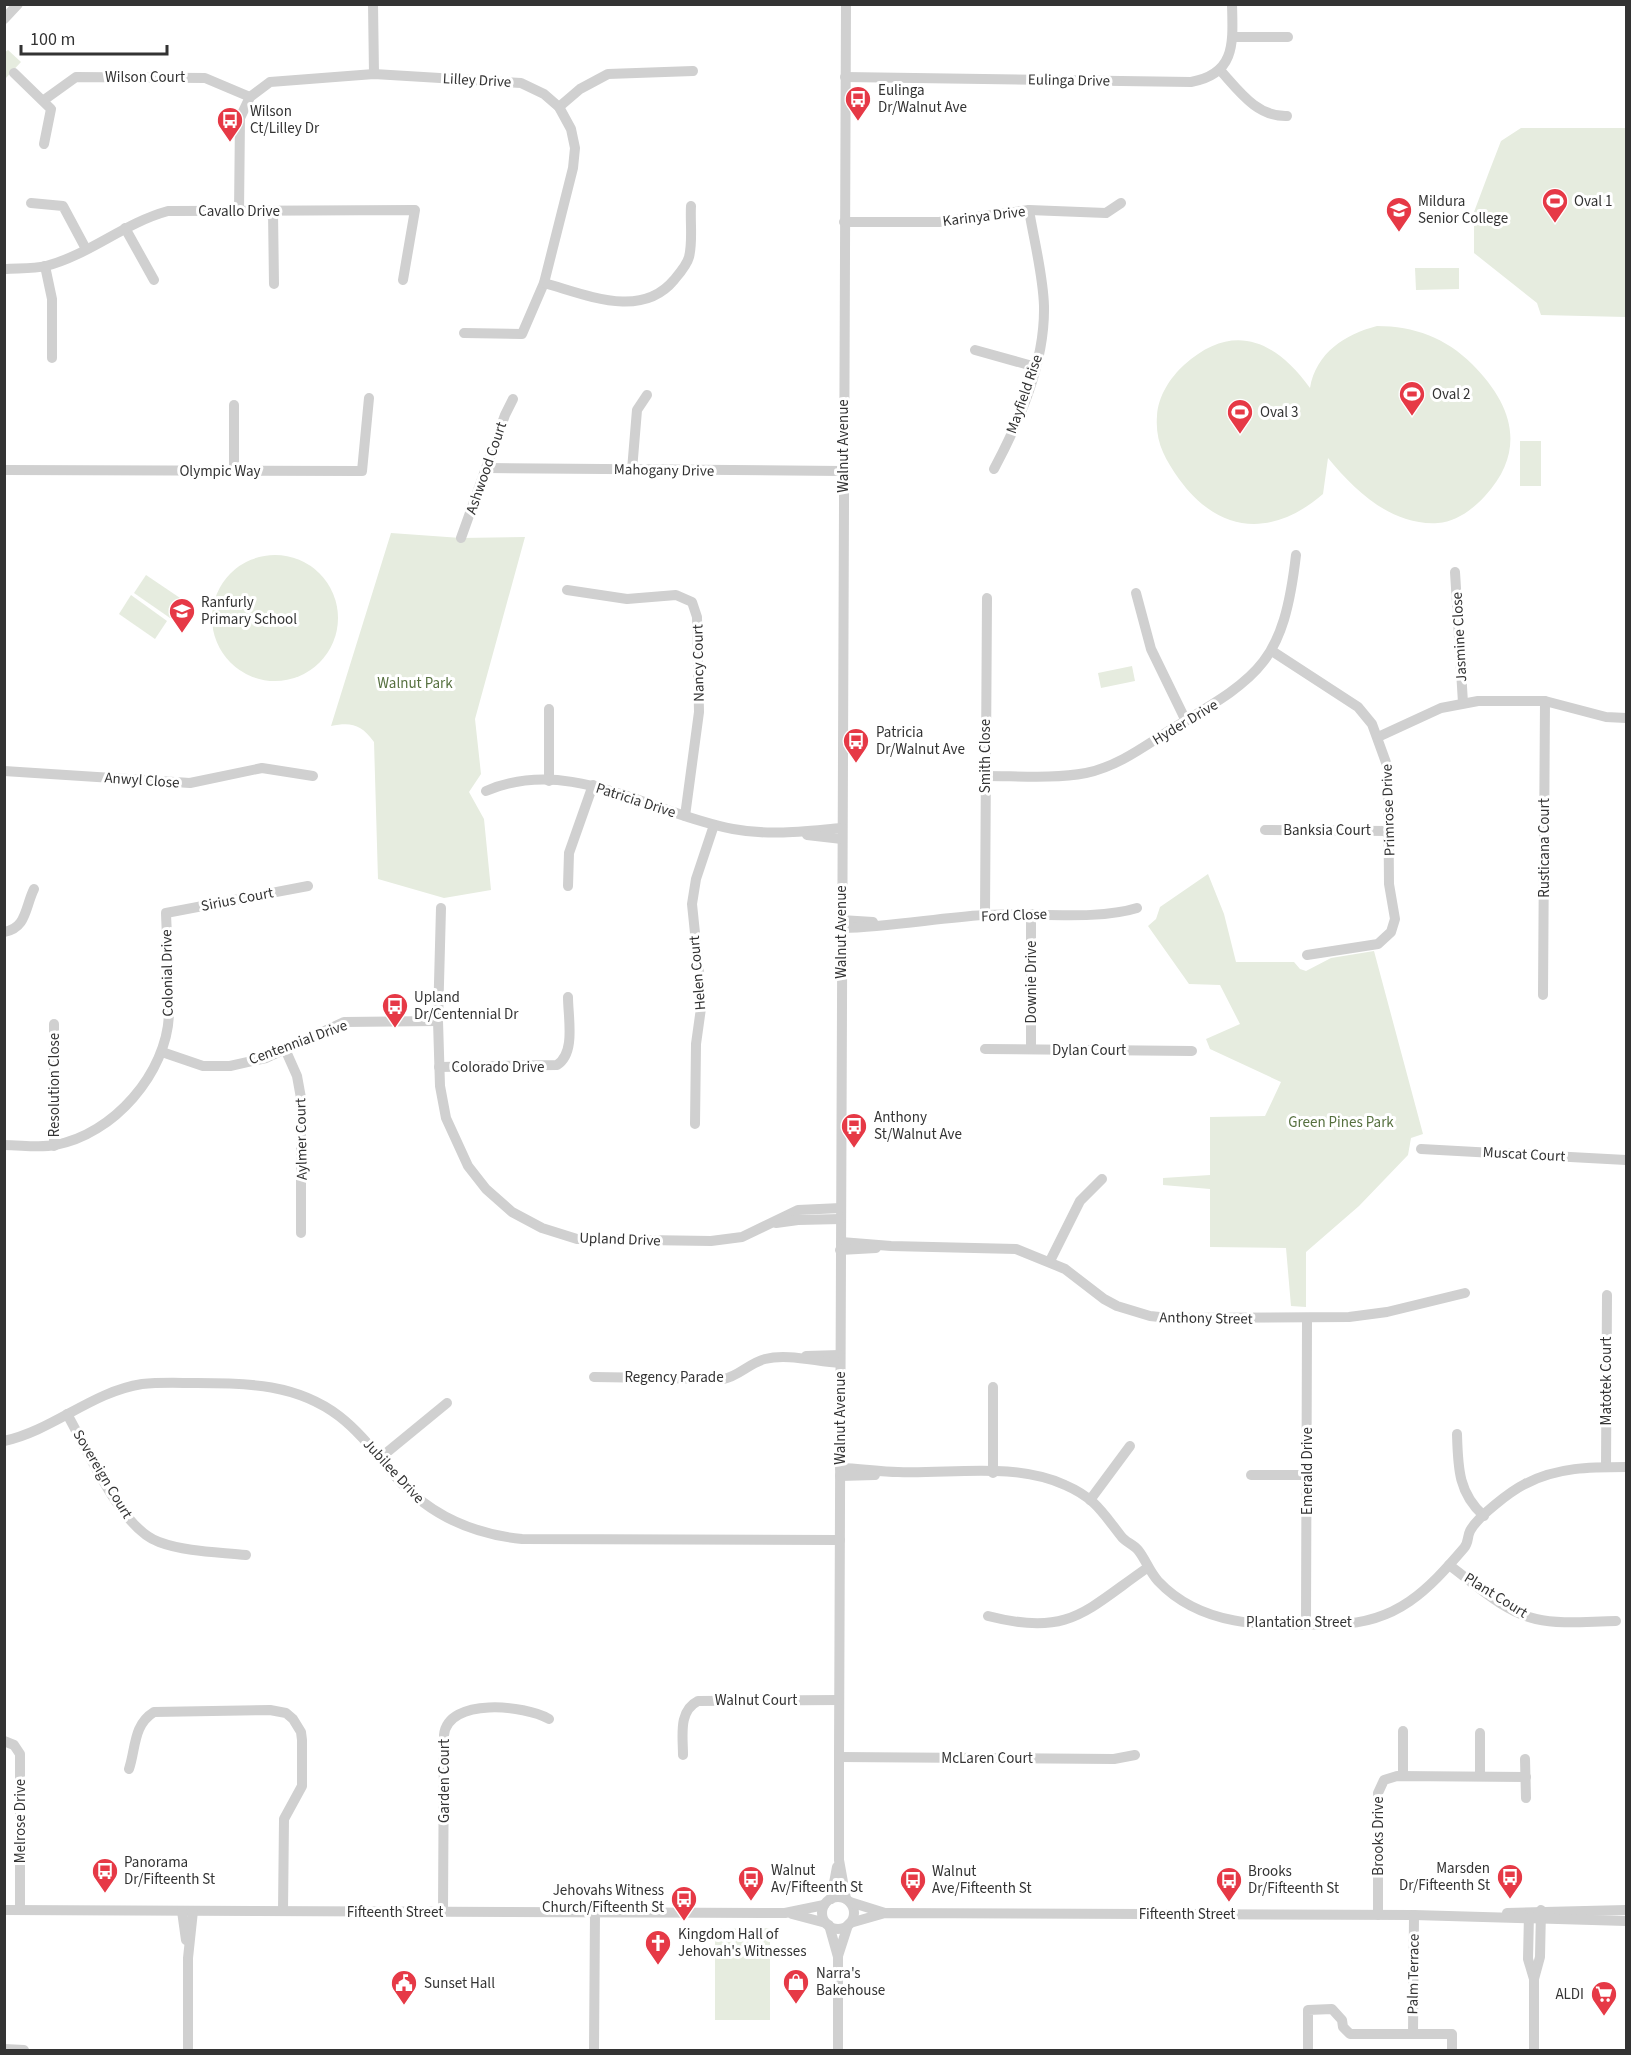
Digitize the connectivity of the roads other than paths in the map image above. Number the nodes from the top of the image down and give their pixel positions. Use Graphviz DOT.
graph roads {
  1 [pos="373,4"];
  2 [pos="846,4"];
  3 [pos="1232,4"];
  4 [pos="1233,37"];
  5 [pos="1288,37"];
  6 [pos="1220,70"];
  7 [pos="693,71"];
  8 [pos="14,73"];
  9 [pos="374,74"];
  10 [pos="845,77"];
  11 [pos="250,97"];
  12 [pos="44,100"];
  13 [pos="559,107"];
  14 [pos="1287,116"];
  15 [pos="44,144"];
  16 [pos="31,203"];
  17 [pos="1121,203"];
  18 [pos="691,206"];
  19 [pos="1029,210"];
  20 [pos="239,212"];
  21 [pos="273,212"];
  22 [pos="844,222"];
  23 [pos="124,228"];
  24 [pos="86,249"];
  25 [pos="45,266"];
  26 [pos="4,269"];
  27 [pos="154,280"];
  28 [pos="403,280"];
  29 [pos="544,283"];
  30 [pos="274,284"];
  31 [pos="464,333"];
  32 [pos="975,350"];
  33 [pos="52,358"];
  34 [pos="1036,368"];
  35 [pos="647,395"];
  36 [pos="369,398"];
  37 [pos="513,399"];
  38 [pos="234,405"];
  39 [pos="487,468"];
  40 [pos="994,469"];
  41 [pos="4,470"];
  42 [pos="632,470"];
  43 [pos="234,471"];
  44 [pos="842,471"];
  45 [pos="461,538"];
  46 [pos="1296,555"];
  47 [pos="1455,572"];
  48 [pos="567,590"];
  49 [pos="1136,593"];
  50 [pos="987,598"];
  51 [pos="1272,651"];
  52 [pos="1545,701"];
  53 [pos="1463,703"];
  54 [pos="549,709"];
  55 [pos="1626,718"];
  56 [pos="1186,721"];
  57 [pos="1378,737"];
  58 [pos="4,771"];
  59 [pos="313,776"];
  60 [pos="985,776"];
  61 [pos="549,781"];
  62 [pos="593,785"];
  63 [pos="486,791"];
  64 [pos="685,816"];
  65 [pos="714,825"];
  66 [pos="1265,830"];
  67 [pos="1389,831"];
  68 [pos="842,834"];
  69 [pos="308,886"];
  70 [pos="568,886"];
  71 [pos="34,889"];
  72 [pos="441,908"];
  73 [pos="1137,908"];
  74 [pos="166,913"];
  75 [pos="1031,914"];
  76 [pos="985,915"];
  77 [pos="842,924"];
  78 [pos="4,932"];
  79 [pos="1307,955"];
  80 [pos="1543,995"];
  81 [pos="568,997"];
  82 [pos="438,1021"];
  83 [pos="54,1024"];
  84 [pos="285,1049"];
  85 [pos="985,1049"];
  86 [pos="1031,1049"];
  87 [pos="1192,1051"];
  88 [pos="162,1052"];
  89 [pos="439,1067"];
  90 [pos="695,1124"];
  91 [pos="4,1145"];
  92 [pos="54,1146"];
  93 [pos="1421,1149"];
  94 [pos="1626,1160"];
  95 [pos="1102,1179"];
  96 [pos="841,1214"];
  97 [pos="301,1233"];
  98 [pos="841,1246"];
  99 [pos="1050,1261"];
  100 [pos="1465,1293"];
  101 [pos="1606,1294"];
  102 [pos="1307,1319"];
  103 [pos="840,1359"];
  104 [pos="594,1377"];
  105 [pos="993,1388"];
  106 [pos="447,1403"];
  107 [pos="67,1414"];
  108 [pos="1457,1434"];
  109 [pos="4,1441"];
  110 [pos="1130,1446"];
  111 [pos="380,1458"];
  112 [pos="1606,1467"];
  113 [pos="1626,1467"];
  114 [pos="840,1472"];
  115 [pos="993,1473"];
  116 [pos="1251,1475"];
  117 [pos="1307,1475"];
  118 [pos="1090,1500"];
  119 [pos="1484,1516"];
  120 [pos="840,1540"];
  121 [pos="246,1555"];
  122 [pos="1449,1565"];
  123 [pos="1147,1568"];
  124 [pos="988,1616"];
  125 [pos="1616,1621"];
  126 [pos="1306,1623"];
  127 [pos="839,1700"];
  128 [pos="549,1719"];
  129 [pos="1403,1731"];
  130 [pos="1480,1733"];
  131 [pos="4,1741"];
  132 [pos="683,1755"];
  133 [pos="1135,1755"];
  134 [pos="839,1757"];
  135 [pos="1525,1759"];
  136 [pos="129,1769"];
  137 [pos="1403,1776"];
  138 [pos="1480,1776"];
  139 [pos="1526,1777"];
  140 [pos="1526,1798"];
  141 [pos="839,1860"];
  142 [pos="848,1901"];
  143 [pos="827,1902"];
  144 [pos="4,1910"];
  145 [pos="20,1910"];
  146 [pos="1626,1910"];
  147 [pos="188,1911"];
  148 [pos="283,1911"];
  149 [pos="443,1912"];
  150 [pos="596,1912"];
  151 [pos="785,1913"];
  152 [pos="885,1913"];
  153 [pos="1378,1915"];
  154 [pos="1414,1915"];
  155 [pos="1535,1915"];
  156 [pos="1626,1921"];
  157 [pos="827,1924"];
  158 [pos="849,1924"];
  159 [pos="838,1957"];
  160 [pos="1413,2034"];
  161 [pos="4,2049"];
  162 [pos="24,2050"];
  163 [pos="188,2050"];
  164 [pos="594,2050"];
  165 [pos="838,2050"];
  166 [pos="1308,2050"];
  167 [pos="1452,2050"];
  168 [pos="1534,2050"];
  1 -- 9 [label="street"];
  2 -- 10 [label="street, Walnut Avenue"];
  3 -- 4 [label="street"];
  4 -- 5 [label="street"];
  4 -- 6 [label="street"];
  6 -- 10 [label="street, Eulinga Drive"];
  6 -- 14 [label="street"];
  7 -- 13 [label="street"];
  8 -- 12 [label="street"];
  9 -- 11 [label="street, Lilley Drive"];
  9 -- 13 [label="street, Lilley Drive"];
  10 -- 22 [label="street, Walnut Avenue"];
  11 -- 12 [label="street, Wilson Court"];
  11 -- 20 [label="street"];
  12 -- 15 [label="street"];
  13 -- 29 [label="street, Lilley Drive"];
  16 -- 24 [label="street"];
  17 -- 19 [label="street, Karinya Drive"];
  18 -- 29 [label="street"];
  19 -- 22 [label="street, Karinya Drive"];
  19 -- 34 [label="street, Mayfield Rise"];
  20 -- 21 [label="street, Cavallo Drive"];
  20 -- 23 [label="street, Cavallo Drive"];
  21 -- 28 [label="street, Cavallo Drive"];
  21 -- 30 [label="street"];
  22 -- 44 [label="street, Walnut Avenue"];
  23 -- 24 [label="street, Cavallo Drive"];
  23 -- 27 [label="street"];
  24 -- 25 [label="street, Cavallo Drive"];
  25 -- 26 [label="street, Cavallo Drive"];
  25 -- 33 [label="street"];
  29 -- 31 [label="street, Lilley Drive"];
  32 -- 34 [label="street"];
  34 -- 40 [label="street, Mayfield Rise"];
  35 -- 42 [label="street"];
  36 -- 43 [label="street, Olympic Way"];
  37 -- 39 [label="street, Ashwood Court"];
  38 -- 43 [label="street"];
  39 -- 42 [label="street, Mahogany Drive"];
  39 -- 45 [label="street, Ashwood Court"];
  41 -- 43 [label="street, Olympic Way"];
  42 -- 44 [label="street, Mahogany Drive"];
  44 -- 68 [label="street, Walnut Avenue"];
  46 -- 51 [label="street, Hyder Drive"];
  47 -- 53 [label="street, Jasmine Close"];
  48 -- 64 [label="street, Nancy Court"];
  49 -- 56 [label="street"];
  50 -- 60 [label="street, Smith Close"];
  51 -- 56 [label="street, Hyder Drive"];
  51 -- 57 [label="street, Primrose Drive"];
  52 -- 53 [label="street"];
  52 -- 55 [label="street"];
  52 -- 80 [label="street, Rusticana Court"];
  53 -- 57 [label="street"];
  54 -- 61 [label="street"];
  56 -- 60 [label="street, Hyder Drive"];
  57 -- 67 [label="street, Primrose Drive"];
  58 -- 59 [label="street, Anwyl Close"];
  60 -- 76 [label="street, Smith Close"];
  61 -- 62 [label="street, Patricia Drive"];
  61 -- 63 [label="street, Patricia Drive"];
  62 -- 64 [label="street, Patricia Drive"];
  62 -- 70 [label="street"];
  64 -- 65 [label="street, Patricia Drive"];
  65 -- 68 [label="street, Patricia Drive"];
  65 -- 90 [label="street, Helen Court"];
  66 -- 67 [label="street, Banksia Court"];
  67 -- 79 [label="street, Primrose Drive"];
  68 -- 77 [label="street, Walnut Avenue"];
  69 -- 74 [label="street, Sirius Court"];
  71 -- 78 [label="street"];
  72 -- 82 [label="street, Upland Drive"];
  73 -- 75 [label="street, Ford Close"];
  74 -- 88 [label="street, Colonial Drive"];
  75 -- 76 [label="street, Ford Close"];
  75 -- 86 [label="street, Downie Drive"];
  76 -- 77 [label="street, Ford Close"];
  77 -- 96 [label="street, Walnut Avenue"];
  81 -- 89 [label="street, Colorado Drive"];
  82 -- 84 [label="street, Centennial Drive"];
  82 -- 89 [label="street, Upland Drive"];
  83 -- 92 [label="street, Resolution Close"];
  84 -- 88 [label="street, Centennial Drive"];
  84 -- 97 [label="street, Aylmer Court"];
  85 -- 86 [label="street, Dylan Court"];
  86 -- 87 [label="street, Dylan Court"];
  88 -- 92 [label="street, Colonial Drive"];
  89 -- 96 [label="street, Upland Drive"];
  91 -- 92 [label="street, Colonial Drive"];
  93 -- 94 [label="street, Muscat Court"];
  95 -- 99 [label="street"];
  96 -- 98 [label="street, Walnut Avenue"];
  98 -- 99 [label="street, Anthony Street"];
  98 -- 103 [label="street, Walnut Avenue"];
  99 -- 102 [label="street, Anthony Street"];
  100 -- 102 [label="street, Anthony Street"];
  101 -- 112 [label="street, Matotek Court"];
  102 -- 117 [label="street, Emerald Drive"];
  103 -- 104 [label="street, Regency Parade"];
  103 -- 114 [label="street, Walnut Avenue"];
  105 -- 115 [label="street"];
  106 -- 111 [label="street"];
  107 -- 109 [label="street, Jubilee Drive"];
  107 -- 111 [label="street, Jubilee Drive"];
  107 -- 121 [label="street, Sovereign Court"];
  108 -- 119 [label="street"];
  110 -- 118 [label="street"];
  111 -- 120 [label="street, Jubilee Drive"];
  112 -- 113 [label="street, Plantation Street"];
  112 -- 119 [label="street, Plantation Street"];
  114 -- 115 [label="street, Plantation Street"];
  114 -- 120 [label="street, Walnut Avenue"];
  115 -- 118 [label="street, Plantation Street"];
  116 -- 117 [label="street"];
  117 -- 126 [label="street, Emerald Drive"];
  118 -- 123 [label="street, Plantation Street"];
  119 -- 122 [label="street, Plantation Street"];
  120 -- 127 [label="street, Walnut Avenue"];
  122 -- 125 [label="street, Plant Court"];
  122 -- 126 [label="street, Plantation Street"];
  123 -- 124 [label="street"];
  123 -- 126 [label="street, Plantation Street"];
  127 -- 132 [label="street, Walnut Court"];
  127 -- 134 [label="street, Walnut Avenue"];
  128 -- 149 [label="street, Garden Court"];
  129 -- 137 [label="street"];
  130 -- 138 [label="street"];
  131 -- 145 [label="street, Melrose Drive"];
  133 -- 134 [label="street, McLaren Court"];
  134 -- 141 [label="street, Walnut Avenue"];
  135 -- 139 [label="street"];
  136 -- 148 [label="street"];
  137 -- 138 [label="street, Brooks Drive"];
  137 -- 153 [label="street, Brooks Drive"];
  138 -- 139 [label="street, Brooks Drive"];
  139 -- 140 [label="street"];
  141 -- 142 [label="street, Walnut Avenue"];
  141 -- 143 [label="street, Walnut Avenue"];
  142 -- 143 [label="street"];
  142 -- 152 [label="street, Fifteenth Street"];
  142 -- 158 [label="street"];
  143 -- 151 [label="street, Fifteenth Street"];
  143 -- 157 [label="street"];
  144 -- 145 [label="street, Fifteenth Street"];
  145 -- 147 [label="street, Fifteenth Street"];
  146 -- 155 [label="street, Fifteenth Street"];
  147 -- 148 [label="street, Fifteenth Street"];
  147 -- 163 [label="street"];
  148 -- 149 [label="street, Fifteenth Street"];
  149 -- 150 [label="street, Fifteenth Street"];
  150 -- 151 [label="street, Fifteenth Street"];
  150 -- 164 [label="street"];
  151 -- 157 [label="street, Fifteenth Street"];
  152 -- 153 [label="street, Fifteenth Street"];
  152 -- 158 [label="street, Fifteenth Street"];
  153 -- 154 [label="street, Fifteenth Street"];
  154 -- 155 [label="street, Fifteenth Street"];
  154 -- 160 [label="street, Palm Terrace"];
  155 -- 156 [label="street, Fifteenth Street"];
  155 -- 168 [label="street"];
  157 -- 158 [label="street"];
  157 -- 159 [label="street"];
  158 -- 159 [label="street"];
  159 -- 165 [label="street"];
  160 -- 166 [label="street, Palm Terrace"];
  160 -- 167 [label="street, Palm Terrace"];
  161 -- 162 [label="street"];
}
